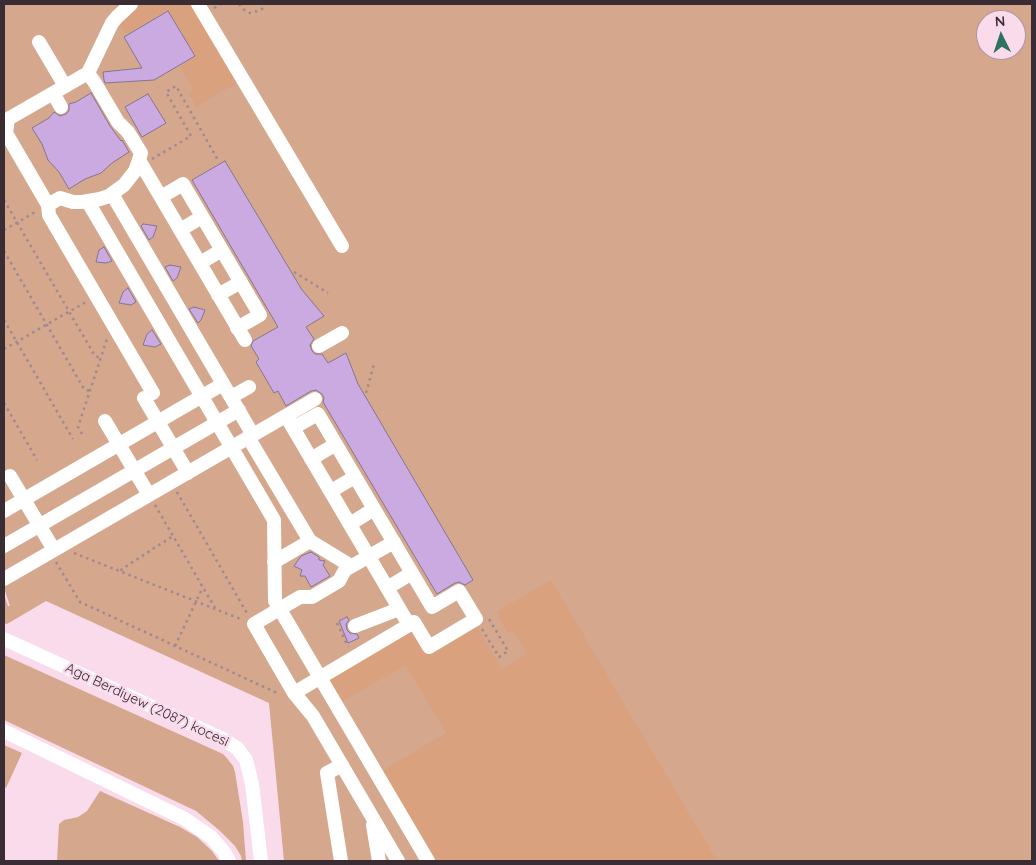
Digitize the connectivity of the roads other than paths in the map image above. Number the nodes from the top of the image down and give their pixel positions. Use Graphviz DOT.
graph roads {
  1 [pos="131,4"];
  2 [pos="198,4"];
  3 [pos="39,42"];
  4 [pos="88,73"];
  5 [pos="59,90"];
  6 [pos="61,107"];
  7 [pos="5,133"];
  8 [pos="141,162"];
  9 [pos="112,194"];
  10 [pos="161,197"];
  11 [pos="88,202"];
  12 [pos="48,205"];
  13 [pos="202,217"];
  14 [pos="180,230"];
  15 [pos="342,246"];
  16 [pos="222,250"];
  17 [pos="200,263"];
  18 [pos="241,282"];
  19 [pos="218,295"];
  20 [pos="342,333"];
  21 [pos="319,346"];
  22 [pos="224,384"];
  23 [pos="249,387"];
  24 [pos="202,396"];
  25 [pos="231,397"];
  26 [pos="315,399"];
  27 [pos="239,410"];
  28 [pos="286,416"];
  29 [pos="106,420"];
  30 [pos="158,422"];
  31 [pos="217,423"];
  32 [pos="293,428"];
  33 [pos="251,436"];
  34 [pos="119,444"];
  35 [pos="336,444"];
  36 [pos="232,447"];
  37 [pos="173,448"];
  38 [pos="311,459"];
  39 [pos="134,470"];
  40 [pos="188,472"];
  41 [pos="10,476"];
  42 [pos="355,477"];
  43 [pos="331,492"];
  44 [pos="149,495"];
  45 [pos="24,500"];
  46 [pos="374,509"];
  47 [pos="291,510"];
  48 [pos="4,511"];
  49 [pos="274,520"];
  50 [pos="350,524"];
  51 [pos="39,526"];
  52 [pos="310,541"];
  53 [pos="394,542"];
  54 [pos="4,546"];
  55 [pos="56,549"];
  56 [pos="368,557"];
  57 [pos="274,562"];
  58 [pos="351,566"];
  59 [pos="412,573"];
  60 [pos="4,579"];
  61 [pos="387,588"];
  62 [pos="279,609"];
  63 [pos="399,609"];
  64 [pos="409,625"];
  65 [pos="355,626"];
  66 [pos="4,639"];
  67 [pos="320,678"];
  68 [pos="291,689"];
  69 [pos="335,703"];
  70 [pos="313,716"];
  71 [pos="4,730"];
  72 [pos="342,765"];
  73 [pos="372,817"];
  74 [pos="229,861"];
  75 [pos="260,861"];
  76 [pos="340,861"];
  77 [pos="379,861"];
  78 [pos="398,861"];
  79 [pos="428,861"];
  1 -- 4 [label="street"];
  2 -- 15 [label="street"];
  3 -- 5 [label="street"];
  4 -- 5 [label="street"];
  4 -- 8 [label="street"];
  5 -- 6 [label="street"];
  5 -- 7 [label="street"];
  7 -- 12 [label="street"];
  8 -- 9 [label="street"];
  8 -- 10 [label="street"];
  9 -- 11 [label="street"];
  9 -- 22 [label="street"];
  10 -- 13 [label="street"];
  10 -- 14 [label="street"];
  11 -- 12 [label="street"];
  11 -- 24 [label="street"];
  12 -- 30 [label="street"];
  13 -- 14 [label="street"];
  13 -- 16 [label="street"];
  14 -- 17 [label="street"];
  16 -- 17 [label="street"];
  16 -- 18 [label="street"];
  17 -- 19 [label="street"];
  18 -- 19 [label="street"];
  18 -- 19 [label="street"];
  20 -- 21 [label="street"];
  22 -- 24 [label="street"];
  22 -- 25 [label="street"];
  23 -- 25 [label="street"];
  24 -- 30 [label="street"];
  24 -- 31 [label="street"];
  25 -- 27 [label="street"];
  26 -- 28 [label="street"];
  27 -- 31 [label="street"];
  27 -- 33 [label="street"];
  28 -- 32 [label="street"];
  28 -- 33 [label="street"];
  29 -- 34 [label="street"];
  30 -- 34 [label="street"];
  30 -- 37 [label="street"];
  31 -- 36 [label="street"];
  31 -- 37 [label="street"];
  32 -- 35 [label="street"];
  32 -- 38 [label="street"];
  33 -- 36 [label="street"];
  33 -- 47 [label="street"];
  34 -- 39 [label="street"];
  34 -- 45 [label="street"];
  35 -- 38 [label="street"];
  35 -- 42 [label="street"];
  36 -- 40 [label="street"];
  36 -- 49 [label="street"];
  37 -- 39 [label="street"];
  37 -- 40 [label="street"];
  38 -- 43 [label="street"];
  39 -- 44 [label="street"];
  39 -- 51 [label="street"];
  40 -- 44 [label="street"];
  41 -- 45 [label="street"];
  42 -- 43 [label="street"];
  42 -- 46 [label="street"];
  43 -- 50 [label="street"];
  44 -- 55 [label="street"];
  45 -- 48 [label="street"];
  45 -- 51 [label="street"];
  46 -- 50 [label="street"];
  46 -- 53 [label="street"];
  47 -- 49 [label="street"];
  47 -- 52 [label="street"];
  49 -- 57 [label="street"];
  50 -- 56 [label="street"];
  51 -- 54 [label="street"];
  51 -- 55 [label="street"];
  52 -- 57 [label="street"];
  52 -- 58 [label="street"];
  53 -- 56 [label="street"];
  53 -- 59 [label="street"];
  55 -- 60 [label="street"];
  56 -- 58 [label="street"];
  56 -- 61 [label="street"];
  57 -- 62 [label="street"];
  58 -- 62 [label="street"];
  59 -- 61 [label="street"];
  59 -- 64 [label="street"];
  61 -- 63 [label="street"];
  62 -- 67 [label="street"];
  62 -- 68 [label="street"];
  63 -- 64 [label="street"];
  63 -- 65 [label="street"];
  64 -- 67 [label="street"];
  66 -- 75 [label="street, Aga Berdiyew (2087) kocesi"];
  67 -- 68 [label="street"];
  67 -- 69 [label="street"];
  68 -- 70 [label="street"];
  69 -- 70 [label="street"];
  69 -- 79 [label="street"];
  70 -- 72 [label="street"];
  71 -- 74 [label="street"];
  72 -- 73 [label="street"];
  72 -- 76 [label="street"];
  73 -- 77 [label="street"];
  73 -- 78 [label="street"];
}
